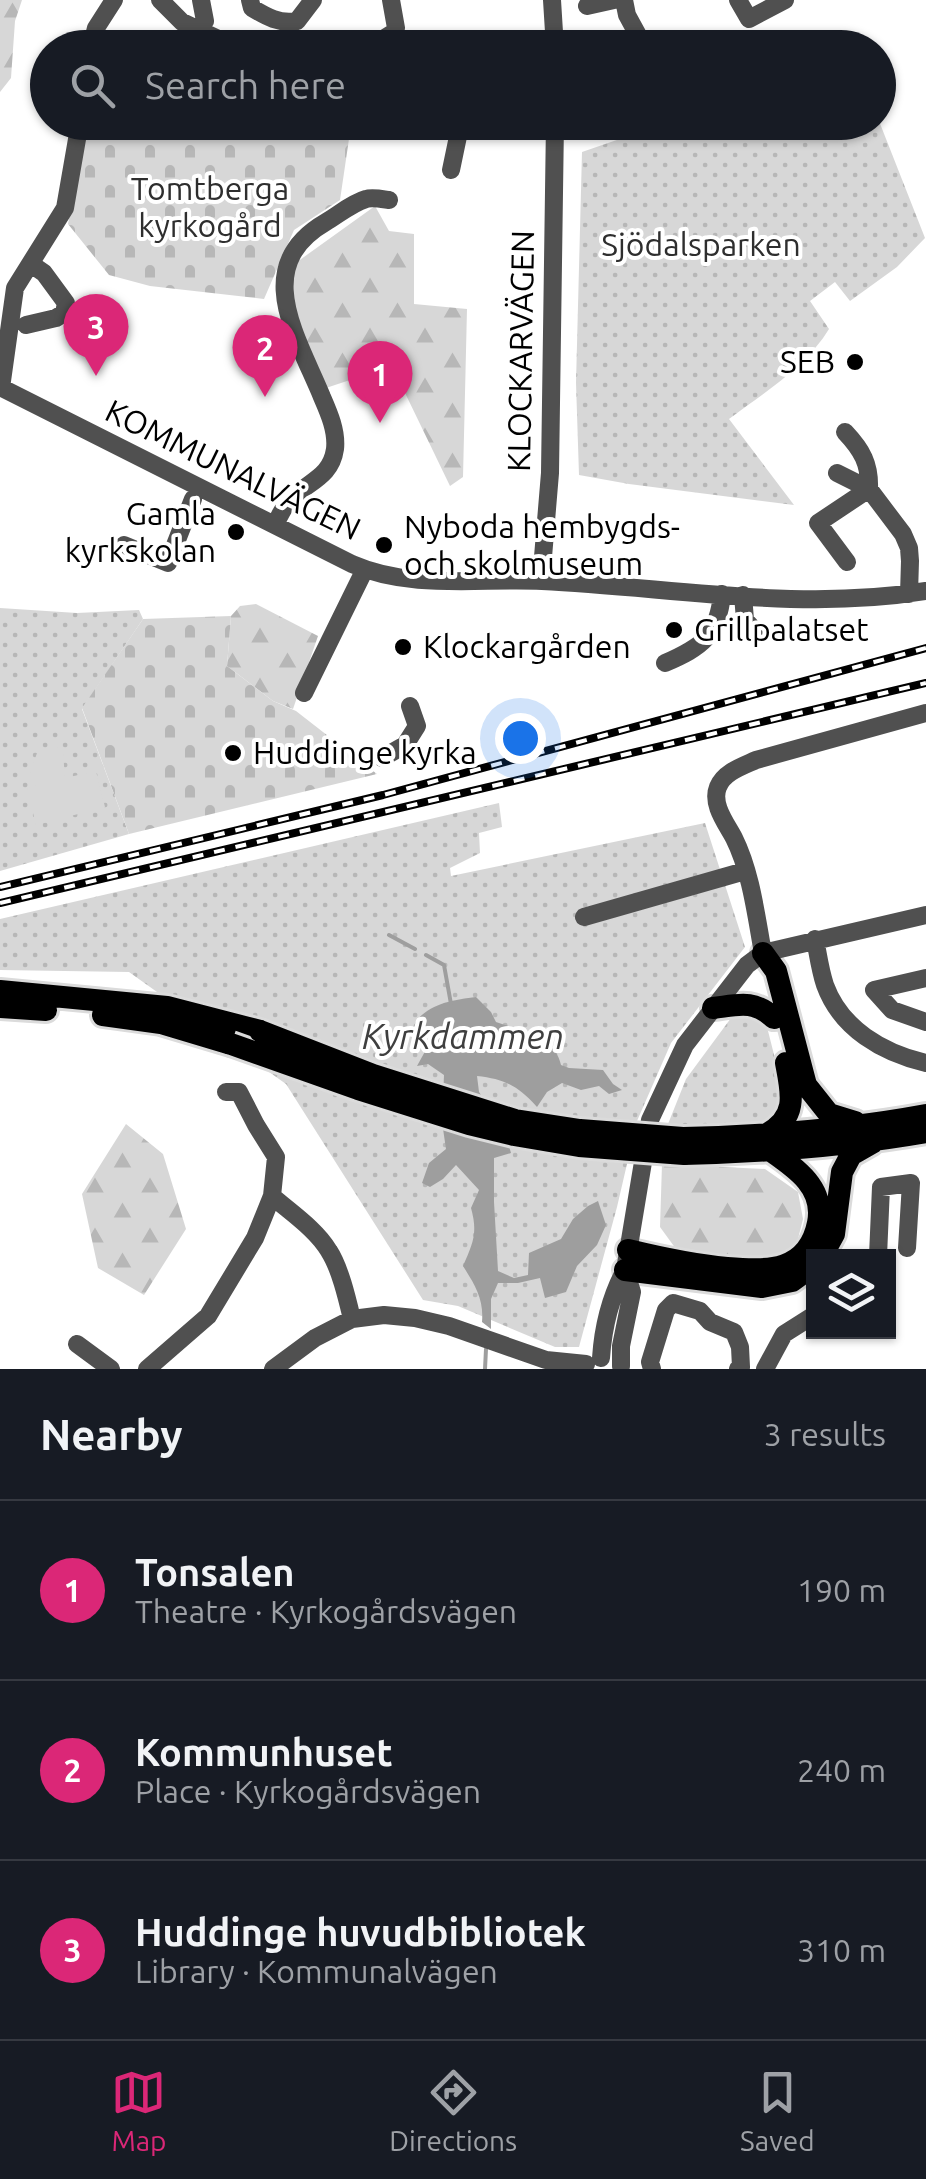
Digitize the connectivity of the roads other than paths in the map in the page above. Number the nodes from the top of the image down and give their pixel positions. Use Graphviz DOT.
graph roads {
  1 [pos="114,0"];
  2 [pos="160,0"];
  3 [pos="201,0"];
  4 [pos="250,0"];
  5 [pos="312,0"];
  6 [pos="391,0"];
  7 [pos="552,0"];
  8 [pos="614,0"];
  9 [pos="624,0"];
  10 [pos="738,0"];
  11 [pos="784,0"];
  12 [pos="587,6"];
  13 [pos="196,28"];
  14 [pos="96,30"];
  15 [pos="200,30"];
  16 [pos="395,30"];
  17 [pos="554,30"];
  18 [pos="636,30"];
  19 [pos="77,140"];
  20 [pos="457,140"];
  21 [pos="554,140"];
  22 [pos="451,170"];
  23 [pos="389,200"];
  24 [pos="31,264"];
  25 [pos="8,286"];
  26 [pos="26,325"];
  27 [pos="0,388"];
  28 [pos="845,432"];
  29 [pos="836,473"];
  30 [pos="869,489"];
  31 [pos="193,499"];
  32 [pos="275,524"];
  33 [pos="124,545"];
  34 [pos="847,562"];
  35 [pos="365,569"];
  36 [pos="541,580"];
  37 [pos="917,592"];
  38 [pos="722,594"];
  39 [pos="742,595"];
  40 [pos="758,634"];
  41 [pos="665,663"];
  42 [pos="304,694"];
  43 [pos="410,706"];
  44 [pos="926,712"];
  45 [pos="382,758"];
  46 [pos="745,871"];
  47 [pos="926,915"];
  48 [pos="584,917"];
  49 [pos="815,939"];
  50 [pos="763,952"];
  51 [pos="926,978"];
  52 [pos="0,991"];
  53 [pos="0,1007"];
  54 [pos="713,1008"];
  55 [pos="774,1018"];
  56 [pos="926,1022"];
  57 [pos="926,1063"];
  58 [pos="226,1092"];
  59 [pos="926,1114"];
  60 [pos="926,1132"];
  61 [pos="873,1133"];
  62 [pos="768,1144"];
  63 [pos="683,1146"];
  64 [pos="272,1196"];
  65 [pos="907,1248"];
  66 [pos="826,1249"];
  67 [pos="878,1249"];
  68 [pos="626,1260"];
  69 [pos="806,1271"];
  70 [pos="352,1319"];
  71 [pos="806,1320"];
  72 [pos="78,1344"];
  73 [pos="552,1364"];
  74 [pos="590,1364"];
  75 [pos="622,1368"];
  76 [pos="744,1368"];
  77 [pos="111,1369"];
  78 [pos="146,1369"];
  79 [pos="273,1369"];
  80 [pos="652,1369"];
  81 [pos="765,1369"];
  1 -- 14 [label="street"];
  2 -- 13 [label="street"];
  3 -- 13 [label="street"];
  4 -- 5 [label="street"];
  6 -- 16 [label="street"];
  7 -- 17 [label="street"];
  8 -- 12 [label="street"];
  9 -- 18 [label="street"];
  10 -- 11 [label="street"];
  13 -- 15 [label="street"];
  19 -- 24 [label="street"];
  20 -- 22 [label="street"];
  21 -- 36 [label="street, KLOCKARVÄGEN"];
  23 -- 32 [label="street"];
  24 -- 25 [label="street"];
  24 -- 26 [label="street"];
  25 -- 27 [label="street"];
  27 -- 32 [label="street, KOMMUNALVÄGEN"];
  28 -- 30 [label="street"];
  29 -- 30 [label="street"];
  30 -- 34 [label="street"];
  30 -- 37 [label="street"];
  31 -- 33 [label="street, KOMMUNALVÄGEN"];
  32 -- 35 [label="street, KOMMUNALVÄGEN"];
  35 -- 36 [label="street, KOMMUNALVÄGEN"];
  35 -- 42 [label="street"];
  36 -- 38 [label="street, KOMMUNALVÄGEN"];
  37 -- 39 [label="street, KOMMUNALVÄGEN"];
  38 -- 39 [label="street, KOMMUNALVÄGEN"];
  38 -- 41 [label="street"];
  39 -- 40 [label="street"];
  43 -- 45 [label="street"];
  44 -- 46 [label="street"];
  46 -- 48 [label="street"];
  46 -- 50 [label="street"];
  47 -- 49 [label="street"];
  49 -- 50 [label="street"];
  49 -- 57 [label="street"];
  50 -- 54 [label="street"];
  50 -- 55 [label="main road"];
  50 -- 61 [label="main road"];
  51 -- 56 [label="street"];
  52 -- 63 [label="main road, bridge"];
  53 -- 63 [label="main road, bridge"];
  54 -- 55 [label="main road"];
  54 -- 68 [label="street"];
  55 -- 62 [label="main road"];
  58 -- 64 [label="street"];
  59 -- 61 [label="main road"];
  60 -- 61 [label="main road"];
  61 -- 62 [label="main road"];
  61 -- 66 [label="main road"];
  62 -- 63 [label="main road"];
  62 -- 68 [label="main road"];
  64 -- 70 [label="street"];
  64 -- 78 [label="street"];
  65 -- 67 [label="street"];
  68 -- 69 [label="main road"];
  68 -- 74 [label="street"];
  68 -- 75 [label="street"];
  70 -- 73 [label="street"];
  70 -- 79 [label="street"];
  71 -- 81 [label="street"];
  72 -- 77 [label="street"];
  73 -- 74 [label="street"];
  74 -- 75 [label="street"];
  76 -- 80 [label="street"];
}
